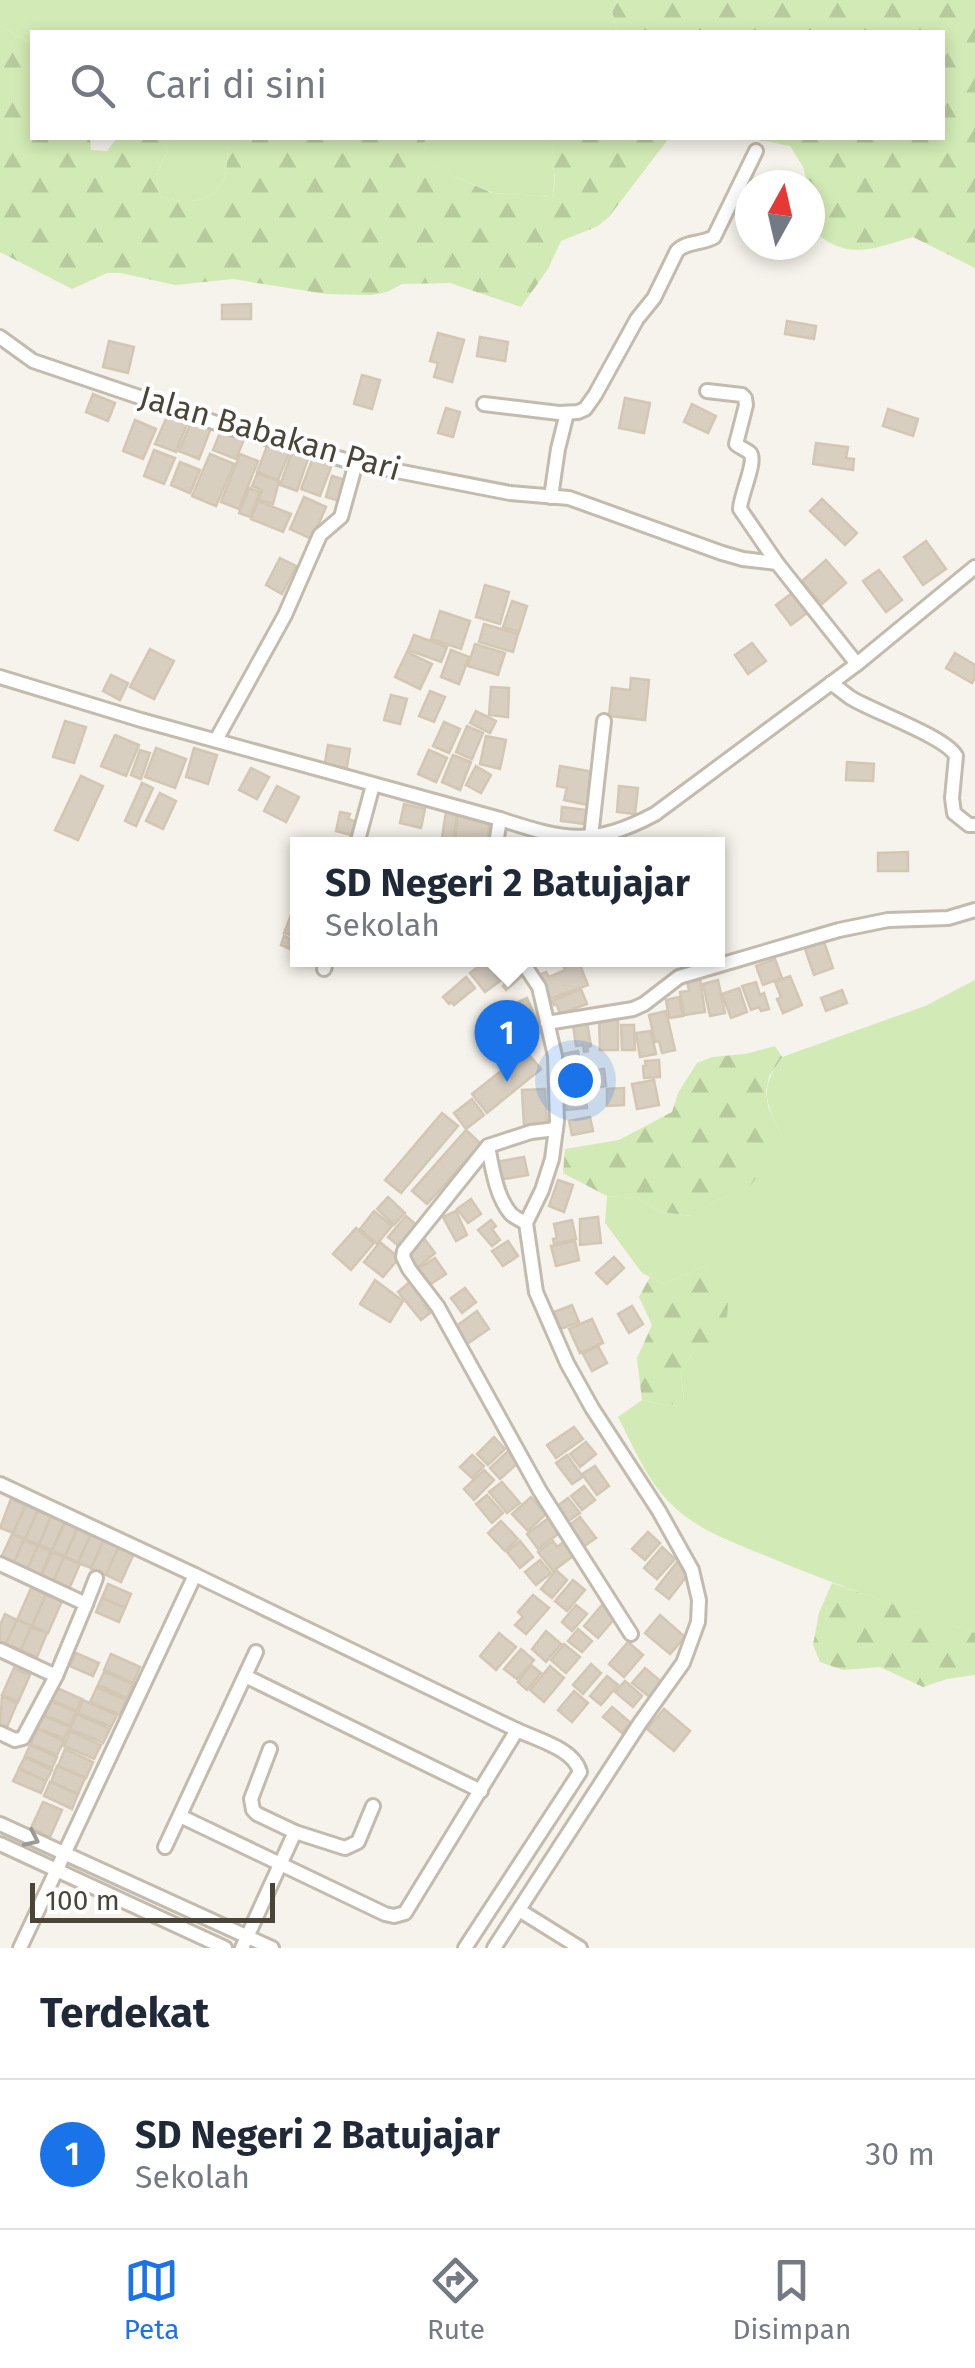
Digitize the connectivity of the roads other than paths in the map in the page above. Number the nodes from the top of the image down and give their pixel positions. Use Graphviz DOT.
graph roads {
  1 [pos="756,151"];
  2 [pos="0,338"];
  3 [pos="707,391"];
  4 [pos="484,404"];
  5 [pos="567,413"];
  6 [pos="356,464"];
  7 [pos="550,497"];
  8 [pos="777,563"];
  9 [pos="975,567"];
  10 [pos="857,664"];
  11 [pos="0,677"];
  12 [pos="832,683"];
  13 [pos="604,722"];
  14 [pos="216,740"];
  15 [pos="373,786"];
  16 [pos="500,819"];
  17 [pos="975,826"];
  18 [pos="359,837"];
  19 [pos="497,837"];
  20 [pos="567,837"];
  21 [pos="591,837"];
  22 [pos="596,837"];
  23 [pos="975,910"];
  24 [pos="725,964"];
  25 [pos="526,967"];
  26 [pos="713,967"];
  27 [pos="548,1022"];
  28 [pos="556,1129"];
  29 [pos="488,1146"];
  30 [pos="526,1223"];
  31 [pos="0,1484"];
  32 [pos="0,1564"];
  33 [pos="195,1575"];
  34 [pos="96,1578"];
  35 [pos="86,1604"];
  36 [pos="632,1634"];
  37 [pos="0,1650"];
  38 [pos="256,1652"];
  39 [pos="56,1676"];
  40 [pos="245,1676"];
  41 [pos="517,1730"];
  42 [pos="0,1733"];
  43 [pos="270,1749"];
  44 [pos="481,1791"];
  45 [pos="374,1806"];
  46 [pos="180,1816"];
  47 [pos="0,1824"];
  48 [pos="294,1832"];
  49 [pos="0,1844"];
  50 [pos="165,1847"];
  51 [pos="64,1854"];
  52 [pos="282,1864"];
  53 [pos="55,1871"];
  54 [pos="519,1910"];
  55 [pos="244,1942"];
  56 [pos="20,1948"];
  57 [pos="225,1948"];
  58 [pos="272,1948"];
  59 [pos="465,1948"];
  60 [pos="494,1948"];
  61 [pos="580,1948"];
  1 -- 5 [label="street"];
  2 -- 6 [label="street, Jalan Babakan Pari"];
  3 -- 8 [label="street"];
  4 -- 5 [label="street"];
  5 -- 7 [label="street"];
  6 -- 7 [label="street, Jalan Babakan Pari"];
  6 -- 14 [label="street"];
  7 -- 8 [label="street, Jalan Babakan Pari"];
  8 -- 10 [label="street"];
  9 -- 10 [label="street"];
  10 -- 12 [label="street"];
  11 -- 14 [label="street"];
  12 -- 17 [label="street"];
  12 -- 22 [label="street"];
  13 -- 21 [label="street"];
  14 -- 15 [label="street"];
  15 -- 16 [label="street"];
  15 -- 18 [label="street"];
  16 -- 19 [label="street"];
  16 -- 20 [label="street"];
  23 -- 24 [label="street"];
  25 -- 27 [label="street"];
  26 -- 27 [label="street"];
  27 -- 28 [label="street"];
  28 -- 29 [label="street"];
  28 -- 30 [label="street"];
  29 -- 30 [label="street"];
  29 -- 36 [label="street"];
  30 -- 54 [label="street"];
  31 -- 33 [label="street"];
  32 -- 35 [label="street"];
  33 -- 41 [label="street"];
  33 -- 51 [label="street"];
  34 -- 35 [label="street"];
  35 -- 39 [label="street"];
  37 -- 39 [label="street"];
  38 -- 40 [label="street"];
  39 -- 42 [label="street"];
  40 -- 44 [label="street"];
  40 -- 46 [label="street"];
  41 -- 44 [label="street"];
  41 -- 59 [label="street"];
  43 -- 48 [label="street"];
  44 -- 52 [label="street"];
  45 -- 48 [label="street"];
  46 -- 50 [label="street"];
  46 -- 52 [label="street"];
  47 -- 51 [label="street, one-way"];
  48 -- 52 [label="street"];
  49 -- 53 [label="street"];
  51 -- 53 [label="street"];
  51 -- 55 [label="street"];
  52 -- 55 [label="street"];
  53 -- 56 [label="street"];
  53 -- 57 [label="street"];
  54 -- 60 [label="street"];
  54 -- 61 [label="street"];
  55 -- 58 [label="street"];
}
